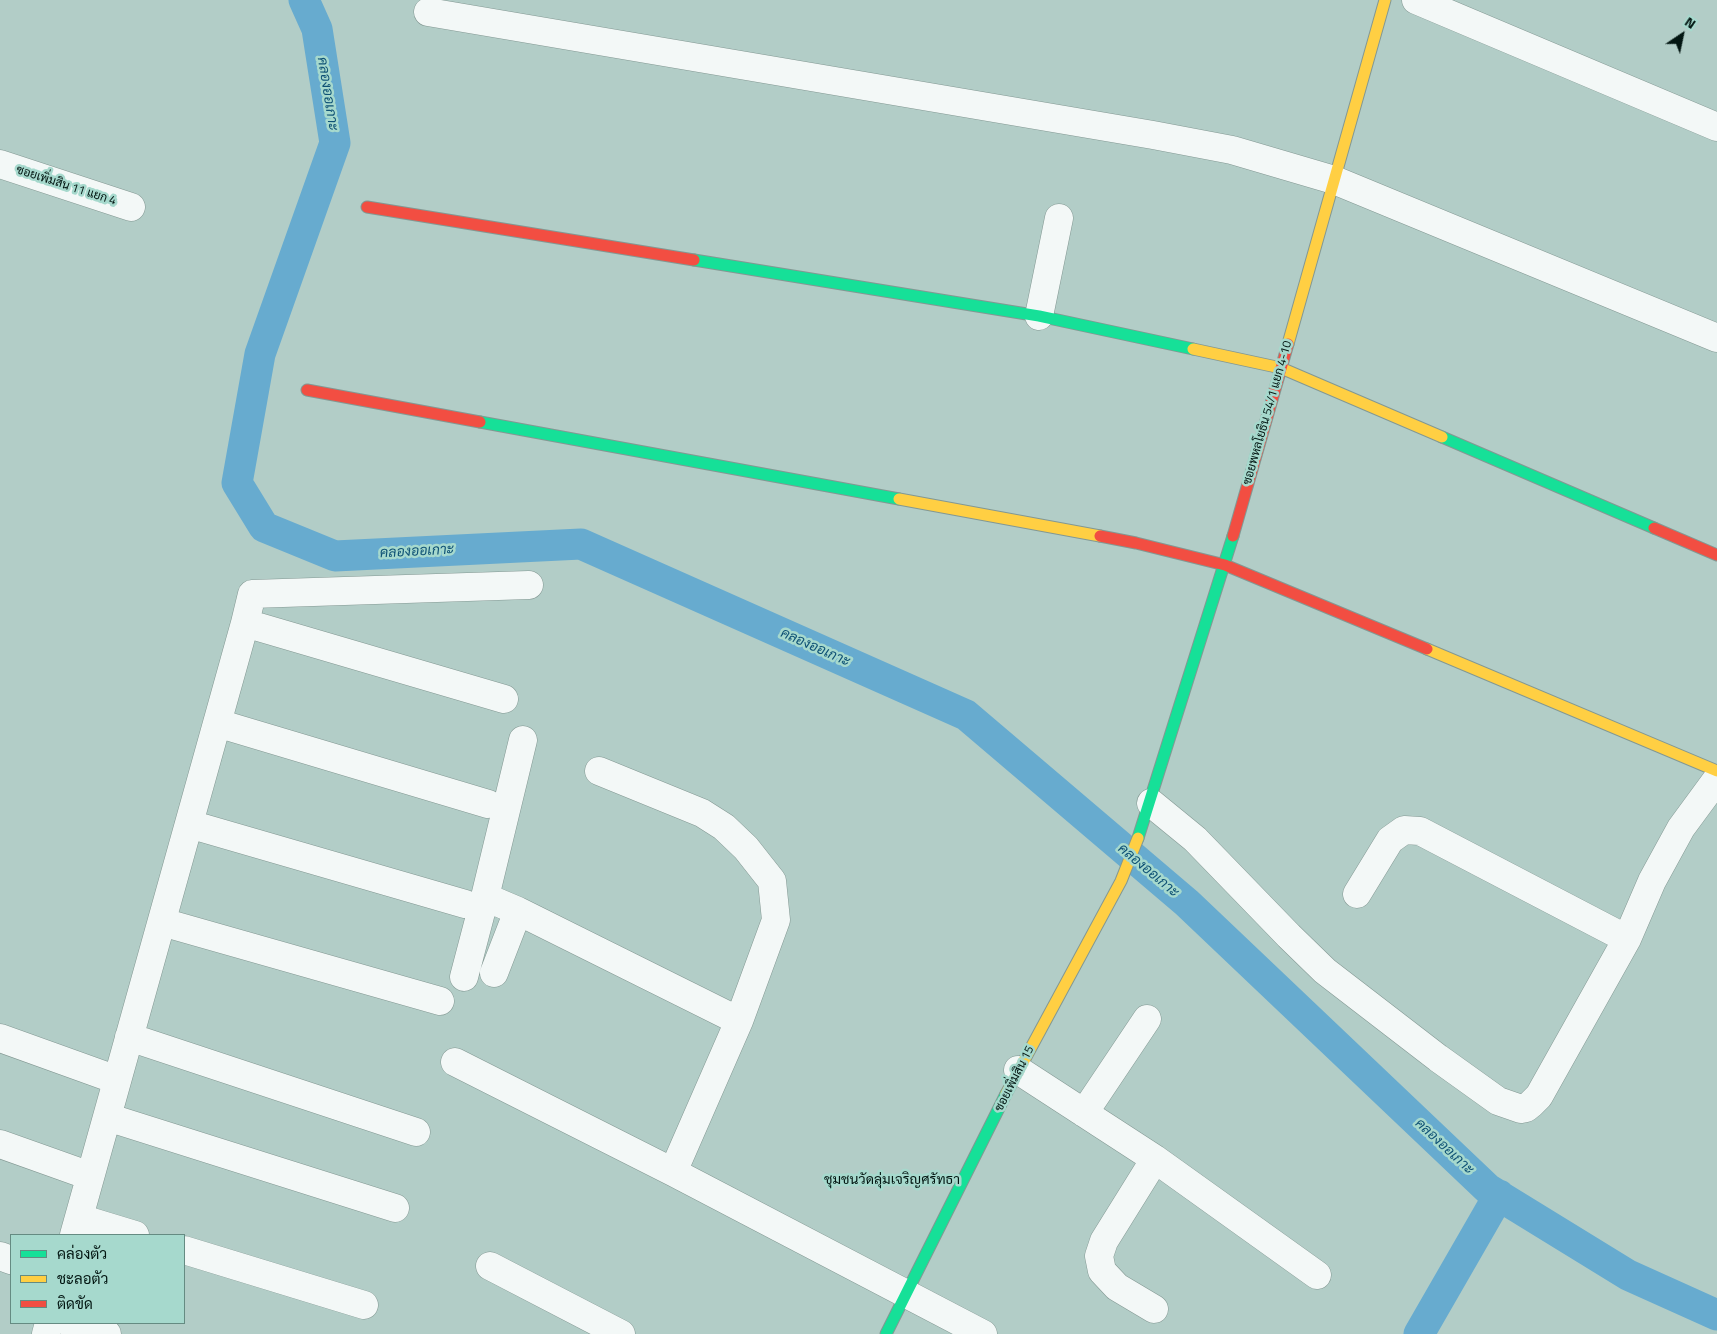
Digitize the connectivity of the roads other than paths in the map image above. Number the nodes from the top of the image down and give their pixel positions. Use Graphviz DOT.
graph roads {
  1 [pos="1385,0"];
  2 [pos="1416,0"];
  3 [pos="428,12"];
  4 [pos="1717,127"];
  5 [pos="0,164"];
  6 [pos="1334,180"];
  7 [pos="131,207"];
  8 [pos="367,207"];
  9 [pos="1059,218"];
  10 [pos="1039,316"];
  11 [pos="1717,338"];
  12 [pos="1281,368"];
  13 [pos="307,390"];
  14 [pos="1717,555"];
  15 [pos="1224,565"];
  16 [pos="529,585"];
  17 [pos="246,623"];
  18 [pos="504,699"];
  19 [pos="218,723"];
  20 [pos="523,740"];
  21 [pos="599,770"];
  22 [pos="1717,771"];
  23 [pos="1717,779"];
  24 [pos="488,804"];
  25 [pos="1148,814"];
  26 [pos="189,824"];
  27 [pos="1357,894"];
  28 [pos="475,901"];
  29 [pos="518,911"];
  30 [pos="162,922"];
  31 [pos="1626,939"];
  32 [pos="494,973"];
  33 [pos="464,977"];
  34 [pos="440,1001"];
  35 [pos="1147,1019"];
  36 [pos="739,1021"];
  37 [pos="129,1037"];
  38 [pos="0,1038"];
  39 [pos="455,1062"];
  40 [pos="1018,1070"];
  41 [pos="117,1080"];
  42 [pos="1084,1112"];
  43 [pos="107,1117"];
  44 [pos="416,1132"];
  45 [pos="0,1144"];
  46 [pos="1154,1159"];
  47 [pos="673,1172"];
  48 [pos="90,1176"];
  49 [pos="395,1208"];
  50 [pos="76,1227"];
  51 [pos="128,1234"];
  52 [pos="185,1250"];
  53 [pos="490,1266"];
  54 [pos="1318,1275"];
  55 [pos="906,1295"];
  56 [pos="364,1305"];
  57 [pos="1154,1309"];
  58 [pos="73,1324"];
  59 [pos="107,1334"];
  60 [pos="621,1334"];
  61 [pos="886,1334"];
  62 [pos="983,1334"];
  1 -- 6 [label="street, ซอยพหลโยธิน 54/1 แยก 4-10"];
  2 -- 4 [label="street"];
  3 -- 6 [label="street"];
  5 -- 7 [label="street, ซอยเพิ่มสิน 11 แยก 4"];
  6 -- 11 [label="street"];
  6 -- 12 [label="street, ซอยพหลโยธิน 54/1 แยก 4-10"];
  8 -- 10 [label="street"];
  9 -- 10 [label="street"];
  10 -- 12 [label="street"];
  12 -- 14 [label="street"];
  12 -- 15 [label="street, ซอยพหลโยธิน 54/1 แยก 4-10"];
  13 -- 15 [label="street"];
  15 -- 22 [label="street"];
  15 -- 25 [label="street, ซอยพหลโยธิน 54/1 แยก 4-10"];
  16 -- 17 [label="street"];
  17 -- 18 [label="street"];
  17 -- 19 [label="street"];
  19 -- 24 [label="street"];
  19 -- 26 [label="street"];
  20 -- 28 [label="street"];
  21 -- 36 [label="street"];
  23 -- 31 [label="street"];
  25 -- 31 [label="street"];
  25 -- 40 [label="street, ซอยเพิ่มสิน 15"];
  26 -- 28 [label="street"];
  26 -- 30 [label="street"];
  27 -- 31 [label="street"];
  28 -- 29 [label="street"];
  28 -- 33 [label="street"];
  29 -- 32 [label="street"];
  29 -- 36 [label="street"];
  30 -- 34 [label="street"];
  30 -- 37 [label="street"];
  35 -- 42 [label="street"];
  36 -- 47 [label="street"];
  37 -- 41 [label="street"];
  37 -- 44 [label="street"];
  38 -- 41 [label="street"];
  39 -- 47 [label="street"];
  40 -- 42 [label="street"];
  40 -- 55 [label="street, ซอยเพิ่มสิน 15"];
  41 -- 43 [label="street"];
  42 -- 46 [label="street"];
  43 -- 48 [label="street"];
  43 -- 49 [label="street"];
  45 -- 48 [label="street"];
  46 -- 54 [label="street"];
  46 -- 57 [label="street"];
  47 -- 55 [label="street"];
  48 -- 50 [label="street"];
  50 -- 51 [label="street"];
  52 -- 56 [label="street"];
  53 -- 60 [label="street"];
  55 -- 61 [label="street, ซอยเพิ่มสิน 15"];
  55 -- 62 [label="street"];
  58 -- 59 [label="street"];
}
